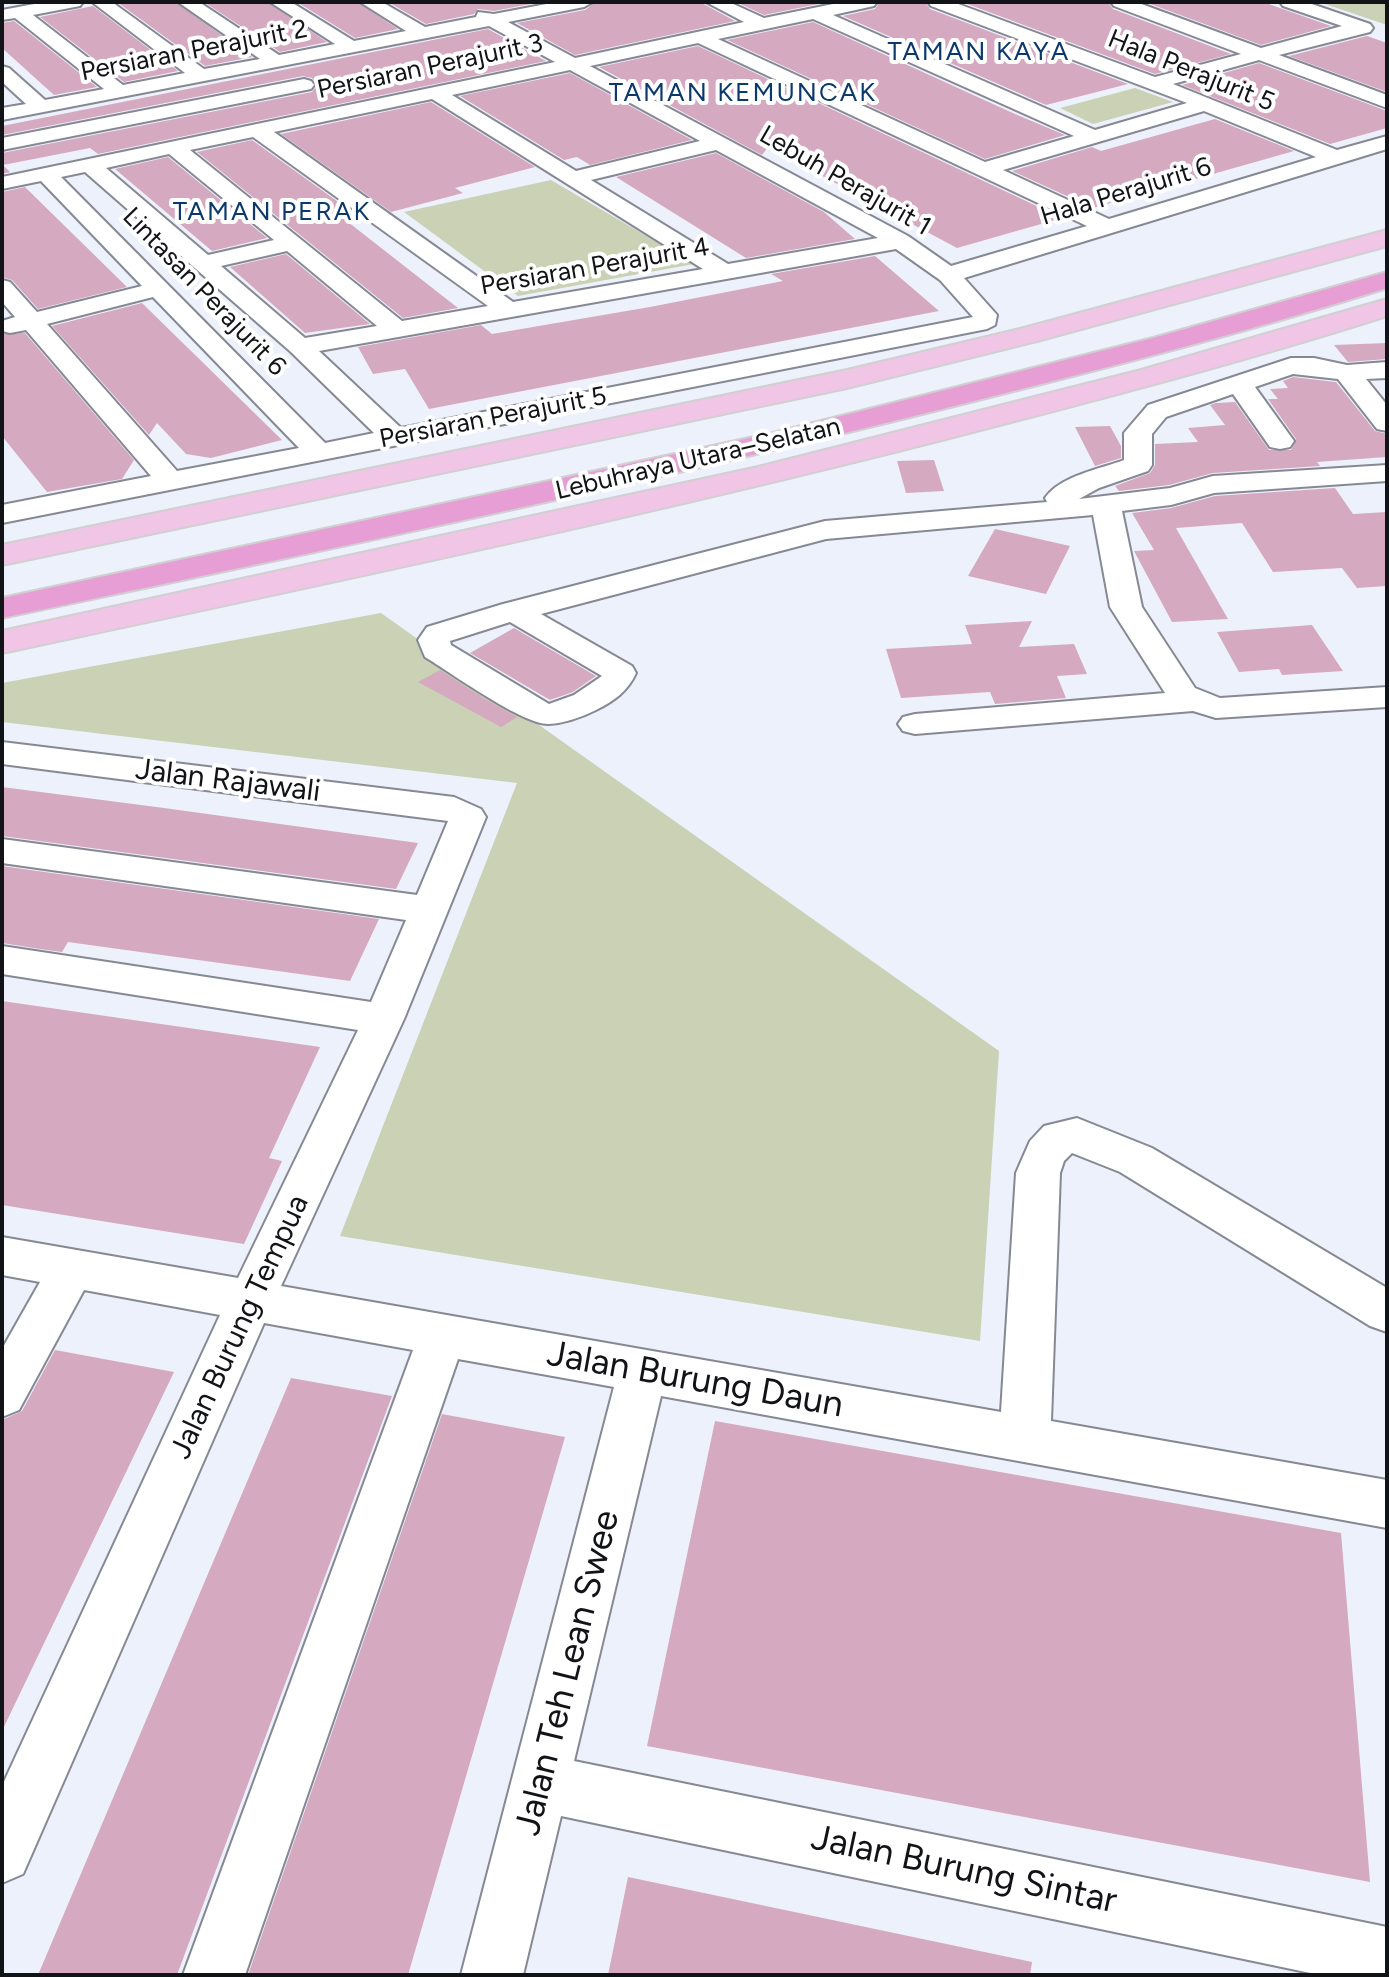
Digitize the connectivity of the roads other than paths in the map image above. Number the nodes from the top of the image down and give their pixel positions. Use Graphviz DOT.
graph roads {
  1 [pos="74,2"];
  2 [pos="101,2"];
  3 [pos="187,2"];
  4 [pos="279,2"];
  5 [pos="369,2"];
  6 [pos="458,2"];
  7 [pos="584,2"];
  8 [pos="715,2"];
  9 [pos="868,2"];
  10 [pos="937,2"];
  11 [pos="1120,2"];
  12 [pos="1289,2"];
  13 [pos="11,13"];
  14 [pos="815,13"];
  15 [pos="492,21"];
  16 [pos="762,24"];
  17 [pos="1361,27"];
  18 [pos="424,34"];
  19 [pos="1387,36"];
  20 [pos="702,38"];
  21 [pos="530,40"];
  22 [pos="499,46"];
  23 [pos="353,48"];
  24 [pos="1262,55"];
  25 [pos="277,62"];
  26 [pos="573,63"];
  27 [pos="2,72"];
  28 [pos="201,76"];
  29 [pos="330,80"];
  30 [pos="1154,83"];
  31 [pos="127,90"];
  32 [pos="434,92"];
  33 [pos="1387,102"];
  34 [pos="1206,104"];
  35 [pos="41,107"];
  36 [pos="160,113"];
  37 [pos="2,114"];
  38 [pos="257,130"];
  39 [pos="1094,137"];
  40 [pos="722,142"];
  41 [pos="1387,142"];
  42 [pos="2,144"];
  43 [pos="183,145"];
  44 [pos="1335,157"];
  45 [pos="89,164"];
  46 [pos="983,169"];
  47 [pos="46,174"];
  48 [pos="574,178"];
  49 [pos="2,183"];
  50 [pos="1108,227"];
  51 [pos="1387,238"];
  52 [pos="900,241"];
  53 [pos="292,243"];
  54 [pos="1387,260"];
  55 [pos="204,263"];
  56 [pos="726,273"];
  57 [pos="948,275"];
  58 [pos="1387,280"];
  59 [pos="2,287"];
  60 [pos="161,288"];
  61 [pos="1387,307"];
  62 [pos="510,311"];
  63 [pos="31,321"];
  64 [pos="1387,321"];
  65 [pos="2,328"];
  66 [pos="1326,328"];
  67 [pos="399,331"];
  68 [pos="300,347"];
  69 [pos="1387,370"];
  70 [pos="1347,373"];
  71 [pos="1238,382"];
  72 [pos="1387,423"];
  73 [pos="394,437"];
  74 [pos="1280,441"];
  75 [pos="319,452"];
  76 [pos="1387,473"];
  77 [pos="169,480"];
  78 [pos="1387,488"];
  79 [pos="1171,496"];
  80 [pos="1106,505"];
  81 [pos="4,511"];
  82 [pos="1034,511"];
  83 [pos="12,567"];
  84 [pos="2,608"];
  85 [pos="514,611"];
  86 [pos="16,639"];
  87 [pos="1387,697"];
  88 [pos="1192,701"];
  89 [pos="915,724"];
  90 [pos="2,753"];
  91 [pos="454,809"];
  92 [pos="2,851"];
  93 [pos="428,910"];
  94 [pos="2,960"];
  95 [pos="384,1019"];
  96 [pos="2,1256"];
  97 [pos="72,1268"];
  98 [pos="251,1300"];
  99 [pos="1387,1312"];
  100 [pos="443,1334"];
  101 [pos="643,1370"];
  102 [pos="2,1395"];
  103 [pos="1025,1439"];
  104 [pos="1387,1504"];
  105 [pos="542,1783"];
  106 [pos="2,1853"];
  107 [pos="1387,1958"];
  108 [pos="214,1975"];
  109 [pos="492,1975"];
  1 -- 13 [label="street"];
  2 -- 28 [label="street"];
  3 -- 25 [label="street"];
  4 -- 23 [label="street"];
  5 -- 18 [label="street"];
  6 -- 15 [label="street, Lebuh Perajurit 1"];
  7 -- 15 [label="street, Persiaran Perajurit 2"];
  8 -- 16 [label="street"];
  9 -- 14 [label="street, Persiaran Perajurit 3"];
  10 -- 30 [label="street, Hala Perajurit 5"];
  11 -- 24 [label="street"];
  12 -- 17 [label="street"];
  13 -- 31 [label="street"];
  14 -- 16 [label="street, Persiaran Perajurit 3"];
  14 -- 39 [label="street"];
  15 -- 18 [label="street, Persiaran Perajurit 2"];
  15 -- 21 [label="street, Lebuh Perajurit 1"];
  16 -- 20 [label="street, Persiaran Perajurit 3"];
  17 -- 19 [label="street"];
  17 -- 24 [label="street"];
  18 -- 23 [label="street, Persiaran Perajurit 2"];
  20 -- 26 [label="street, Persiaran Perajurit 3"];
  20 -- 46 [label="street"];
  21 -- 22 [label="street"];
  21 -- 26 [label="street, Lebuh Perajurit 1"];
  23 -- 25 [label="street, Persiaran Perajurit 2"];
  24 -- 30 [label="street"];
  24 -- 33 [label="street"];
  25 -- 28 [label="street, Persiaran Perajurit 2"];
  26 -- 32 [label="street, Persiaran Perajurit 3"];
  26 -- 40 [label="street, Lebuh Perajurit 1"];
  27 -- 35 [label="street"];
  28 -- 31 [label="street, Persiaran Perajurit 2"];
  29 -- 36 [label="street"];
  30 -- 34 [label="street, Hala Perajurit 5"];
  31 -- 35 [label="street, Persiaran Perajurit 2"];
  31 -- 36 [label="street"];
  32 -- 38 [label="street, Persiaran Perajurit 3"];
  32 -- 48 [label="street"];
  34 -- 39 [label="street"];
  34 -- 44 [label="street, Hala Perajurit 5"];
  35 -- 37 [label="street, Persiaran Perajurit 2"];
  36 -- 42 [label="street"];
  36 -- 43 [label="street"];
  38 -- 43 [label="street, Persiaran Perajurit 3"];
  38 -- 62 [label="street"];
  39 -- 46 [label="street"];
  40 -- 48 [label="street"];
  40 -- 52 [label="street, Lebuh Perajurit 1"];
  41 -- 44 [label="street, Hala Perajurit 6"];
  43 -- 45 [label="street, Persiaran Perajurit 3"];
  43 -- 53 [label="street"];
  44 -- 50 [label="street, Hala Perajurit 6"];
  45 -- 47 [label="street, Persiaran Perajurit 3"];
  45 -- 55 [label="street, Lintasan Perajurit 6"];
  46 -- 50 [label="street"];
  47 -- 49 [label="street, Persiaran Perajurit 3"];
  47 -- 60 [label="street, Lintasan Perajurit 6"];
  48 -- 56 [label="street"];
  50 -- 57 [label="street, Hala Perajurit 6"];
  51 -- 83 [label="main road"];
  52 -- 56 [label="street, Persiaran Perajurit 4"];
  52 -- 57 [label="street, Lebuh Perajurit 1"];
  53 -- 55 [label="street"];
  53 -- 67 [label="street"];
  54 -- 83 [label="highway, Lebuhraya Utara–Selatan"];
  55 -- 68 [label="street, Lintasan Perajurit 6"];
  56 -- 62 [label="street, Persiaran Perajurit 4"];
  57 -- 73 [label="street, Persiaran Perajurit 5"];
  58 -- 84 [label="highway, Lebuhraya Utara–Selatan"];
  59 -- 63 [label="street"];
  60 -- 63 [label="street"];
  60 -- 75 [label="street, Lintasan Perajurit 6"];
  61 -- 66 [label="main road"];
  62 -- 67 [label="street, Persiaran Perajurit 4"];
  63 -- 65 [label="street"];
  63 -- 77 [label="street"];
  64 -- 66 [label="main road"];
  66 -- 86 [label="main road"];
  67 -- 68 [label="street, Persiaran Perajurit 4"];
  68 -- 73 [label="street, Lintasan Perajurit 6"];
  69 -- 70 [label="street"];
  70 -- 71 [label="street"];
  70 -- 72 [label="street"];
  71 -- 74 [label="street"];
  71 -- 82 [label="street"];
  73 -- 75 [label="street, Persiaran Perajurit 5"];
  75 -- 77 [label="street, Persiaran Perajurit 5"];
  76 -- 79 [label="street"];
  77 -- 81 [label="street, Persiaran Perajurit 5"];
  78 -- 79 [label="street"];
  79 -- 80 [label="street"];
  80 -- 82 [label="street"];
  80 -- 88 [label="street"];
  82 -- 85 [label="street"];
  85 -- 85 [label="street"];
  87 -- 88 [label="street"];
  88 -- 89 [label="street"];
  90 -- 91 [label="street, Jalan Rajawali"];
  91 -- 93 [label="street, Jalan Burung Tempua"];
  92 -- 93 [label="street"];
  93 -- 95 [label="street, Jalan Burung Tempua"];
  94 -- 95 [label="street"];
  95 -- 98 [label="street, Jalan Burung Tempua"];
  96 -- 97 [label="street, Jalan Burung Daun"];
  97 -- 98 [label="street, Jalan Burung Daun"];
  97 -- 102 [label="street"];
  98 -- 100 [label="street, Jalan Burung Daun"];
  98 -- 106 [label="street, Jalan Burung Tempua"];
  99 -- 103 [label="street"];
  100 -- 101 [label="street, Jalan Burung Daun"];
  100 -- 108 [label="street"];
  101 -- 103 [label="street, Jalan Burung Daun"];
  101 -- 105 [label="street, Jalan Teh Lean Swee"];
  103 -- 104 [label="street, Jalan Burung Daun"];
  105 -- 107 [label="street, Jalan Burung Sintar"];
  105 -- 109 [label="street, Jalan Teh Lean Swee"];
}
